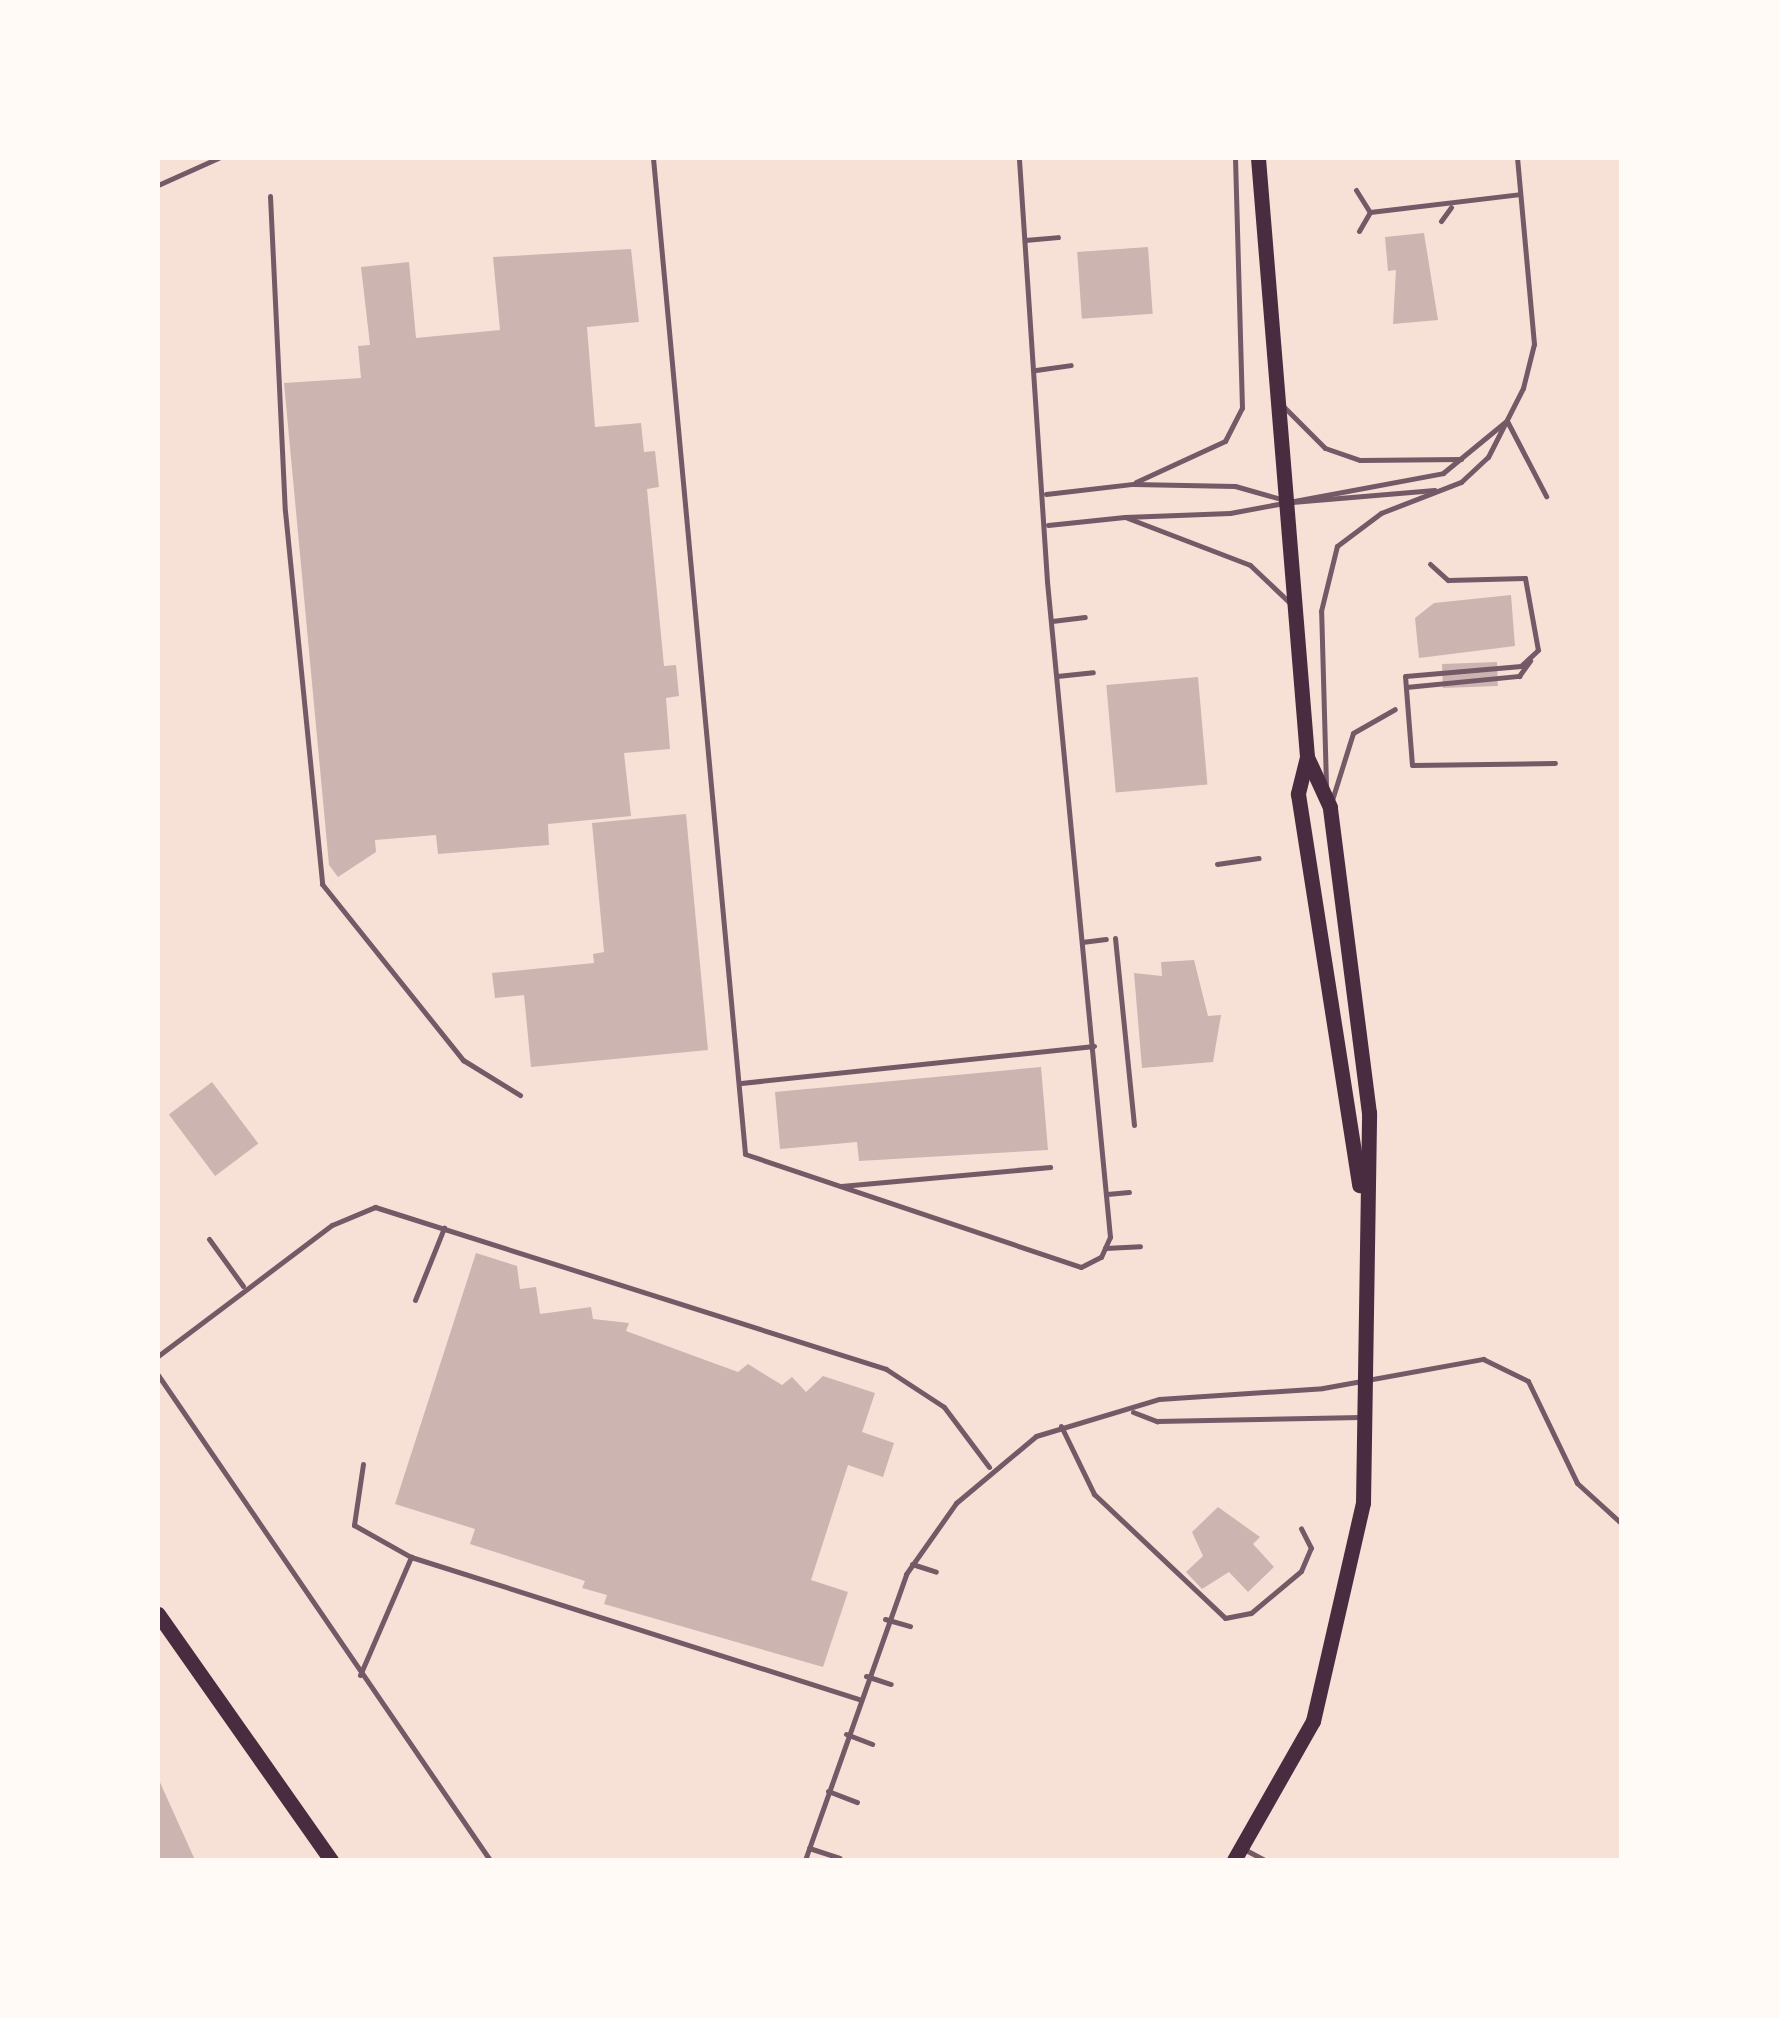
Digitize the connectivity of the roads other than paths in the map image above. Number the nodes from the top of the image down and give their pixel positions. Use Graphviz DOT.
graph roads {
  1 [pos="218,158"];
  2 [pos="653,158"];
  3 [pos="1018,158"];
  4 [pos="1235,158"];
  5 [pos="1516,158"];
  6 [pos="1256,162"];
  7 [pos="158,185"];
  8 [pos="1356,190"];
  9 [pos="1520,194"];
  10 [pos="270,196"];
  11 [pos="1452,206"];
  12 [pos="1370,212"];
  13 [pos="1441,221"];
  14 [pos="1359,231"];
  15 [pos="1058,237"];
  16 [pos="1025,240"];
  17 [pos="1071,365"];
  18 [pos="1036,370"];
  19 [pos="1274,394"];
  20 [pos="1507,421"];
  21 [pos="1464,458"];
  22 [pos="1461,482"];
  23 [pos="1132,484"];
  24 [pos="1046,494"];
  25 [pos="1546,496"];
  26 [pos="1286,501"];
  27 [pos="1125,518"];
  28 [pos="1048,525"];
  29 [pos="1430,564"];
  30 [pos="1294,609"];
  31 [pos="1085,617"];
  32 [pos="1052,621"];
  33 [pos="1538,650"];
  34 [pos="1093,672"];
  35 [pos="1057,676"];
  36 [pos="1406,687"];
  37 [pos="1395,708"];
  38 [pos="1307,757"];
  39 [pos="1556,763"];
  40 [pos="1326,788"];
  41 [pos="1330,807"];
  42 [pos="1259,858"];
  43 [pos="1218,864"];
  44 [pos="1114,938"];
  45 [pos="1106,939"];
  46 [pos="1082,942"];
  47 [pos="1094,1046"];
  48 [pos="740,1083"];
  49 [pos="520,1095"];
  50 [pos="1134,1125"];
  51 [pos="1050,1167"];
  52 [pos="838,1186"];
  53 [pos="1129,1192"];
  54 [pos="1106,1194"];
  55 [pos="1364,1204"];
  56 [pos="444,1228"];
  57 [pos="209,1240"];
  58 [pos="1140,1246"];
  59 [pos="1105,1248"];
  60 [pos="243,1286"];
  61 [pos="415,1300"];
  62 [pos="158,1356"];
  63 [pos="158,1375"];
  64 [pos="1370,1380"];
  65 [pos="1130,1411"];
  66 [pos="1367,1416"];
  67 [pos="1060,1426"];
  68 [pos="363,1464"];
  69 [pos="990,1468"];
  70 [pos="1622,1524"];
  71 [pos="1301,1528"];
  72 [pos="411,1557"];
  73 [pos="912,1564"];
  74 [pos="936,1572"];
  75 [pos="158,1614"];
  76 [pos="885,1619"];
  77 [pos="910,1626"];
  78 [pos="360,1675"];
  79 [pos="866,1676"];
  80 [pos="891,1684"];
  81 [pos="859,1699"];
  82 [pos="846,1734"];
  83 [pos="872,1744"];
  84 [pos="828,1792"];
  85 [pos="856,1802"];
  86 [pos="809,1848"];
  87 [pos="1238,1854"];
  88 [pos="839,1858"];
  89 [pos="331,1860"];
  90 [pos="490,1860"];
  91 [pos="805,1860"];
  92 [pos="1266,1860"];
  1 -- 7 [label="lane"];
  2 -- 48 [label="lane"];
  3 -- 16 [label="lane"];
  4 -- 23 [label="lane"];
  5 -- 9 [label="lane"];
  6 -- 19 [label="main road"];
  8 -- 12 [label="lane"];
  9 -- 11 [label="lane"];
  9 -- 20 [label="lane"];
  10 -- 49 [label="lane"];
  11 -- 12 [label="lane"];
  11 -- 13 [label="lane"];
  12 -- 14 [label="lane"];
  15 -- 16 [label="lane"];
  16 -- 18 [label="lane"];
  17 -- 18 [label="lane"];
  18 -- 24 [label="lane"];
  19 -- 21 [label="lane"];
  19 -- 26 [label="main road"];
  20 -- 21 [label="lane"];
  20 -- 22 [label="lane"];
  20 -- 25 [label="lane"];
  21 -- 26 [label="lane"];
  22 -- 26 [label="lane"];
  22 -- 40 [label="lane"];
  23 -- 24 [label="lane"];
  23 -- 26 [label="lane"];
  24 -- 28 [label="lane"];
  26 -- 27 [label="lane"];
  26 -- 30 [label="main road"];
  27 -- 28 [label="lane"];
  27 -- 30 [label="lane"];
  28 -- 32 [label="lane"];
  29 -- 33 [label="lane"];
  30 -- 38 [label="main road"];
  31 -- 32 [label="lane"];
  32 -- 35 [label="lane"];
  33 -- 36 [label="lane"];
  33 -- 36 [label="lane"];
  34 -- 35 [label="lane"];
  35 -- 46 [label="lane"];
  36 -- 39 [label="lane"];
  37 -- 41 [label="lane"];
  38 -- 40 [label="main road"];
  38 -- 55 [label="main road"];
  40 -- 41 [label="main road"];
  41 -- 55 [label="main road"];
  42 -- 43 [label="lane"];
  44 -- 50 [label="lane"];
  45 -- 46 [label="lane"];
  46 -- 47 [label="lane"];
  47 -- 48 [label="lane"];
  47 -- 54 [label="lane"];
  48 -- 52 [label="lane"];
  51 -- 52 [label="lane"];
  52 -- 59 [label="lane"];
  53 -- 54 [label="lane"];
  54 -- 59 [label="lane"];
  55 -- 64 [label="main road"];
  56 -- 60 [label="lane"];
  56 -- 61 [label="lane"];
  56 -- 69 [label="lane"];
  57 -- 60 [label="lane"];
  58 -- 59 [label="lane"];
  60 -- 62 [label="lane"];
  63 -- 78 [label="lane"];
  64 -- 65 [label="lane"];
  64 -- 66 [label="main road"];
  64 -- 70 [label="lane"];
  65 -- 66 [label="lane"];
  65 -- 67 [label="lane"];
  66 -- 87 [label="main road"];
  67 -- 69 [label="lane"];
  67 -- 71 [label="lane"];
  68 -- 72 [label="lane"];
  69 -- 73 [label="lane"];
  72 -- 78 [label="lane"];
  72 -- 81 [label="lane"];
  73 -- 74 [label="lane"];
  73 -- 76 [label="lane"];
  75 -- 89 [label="main road"];
  76 -- 77 [label="lane"];
  76 -- 79 [label="lane"];
  78 -- 90 [label="lane"];
  79 -- 80 [label="lane"];
  79 -- 81 [label="lane"];
  81 -- 82 [label="lane"];
  82 -- 83 [label="lane"];
  82 -- 84 [label="lane"];
  84 -- 85 [label="lane"];
  84 -- 86 [label="lane"];
  86 -- 88 [label="lane"];
  86 -- 91 [label="lane"];
  87 -- 92 [label="lane"];
}
